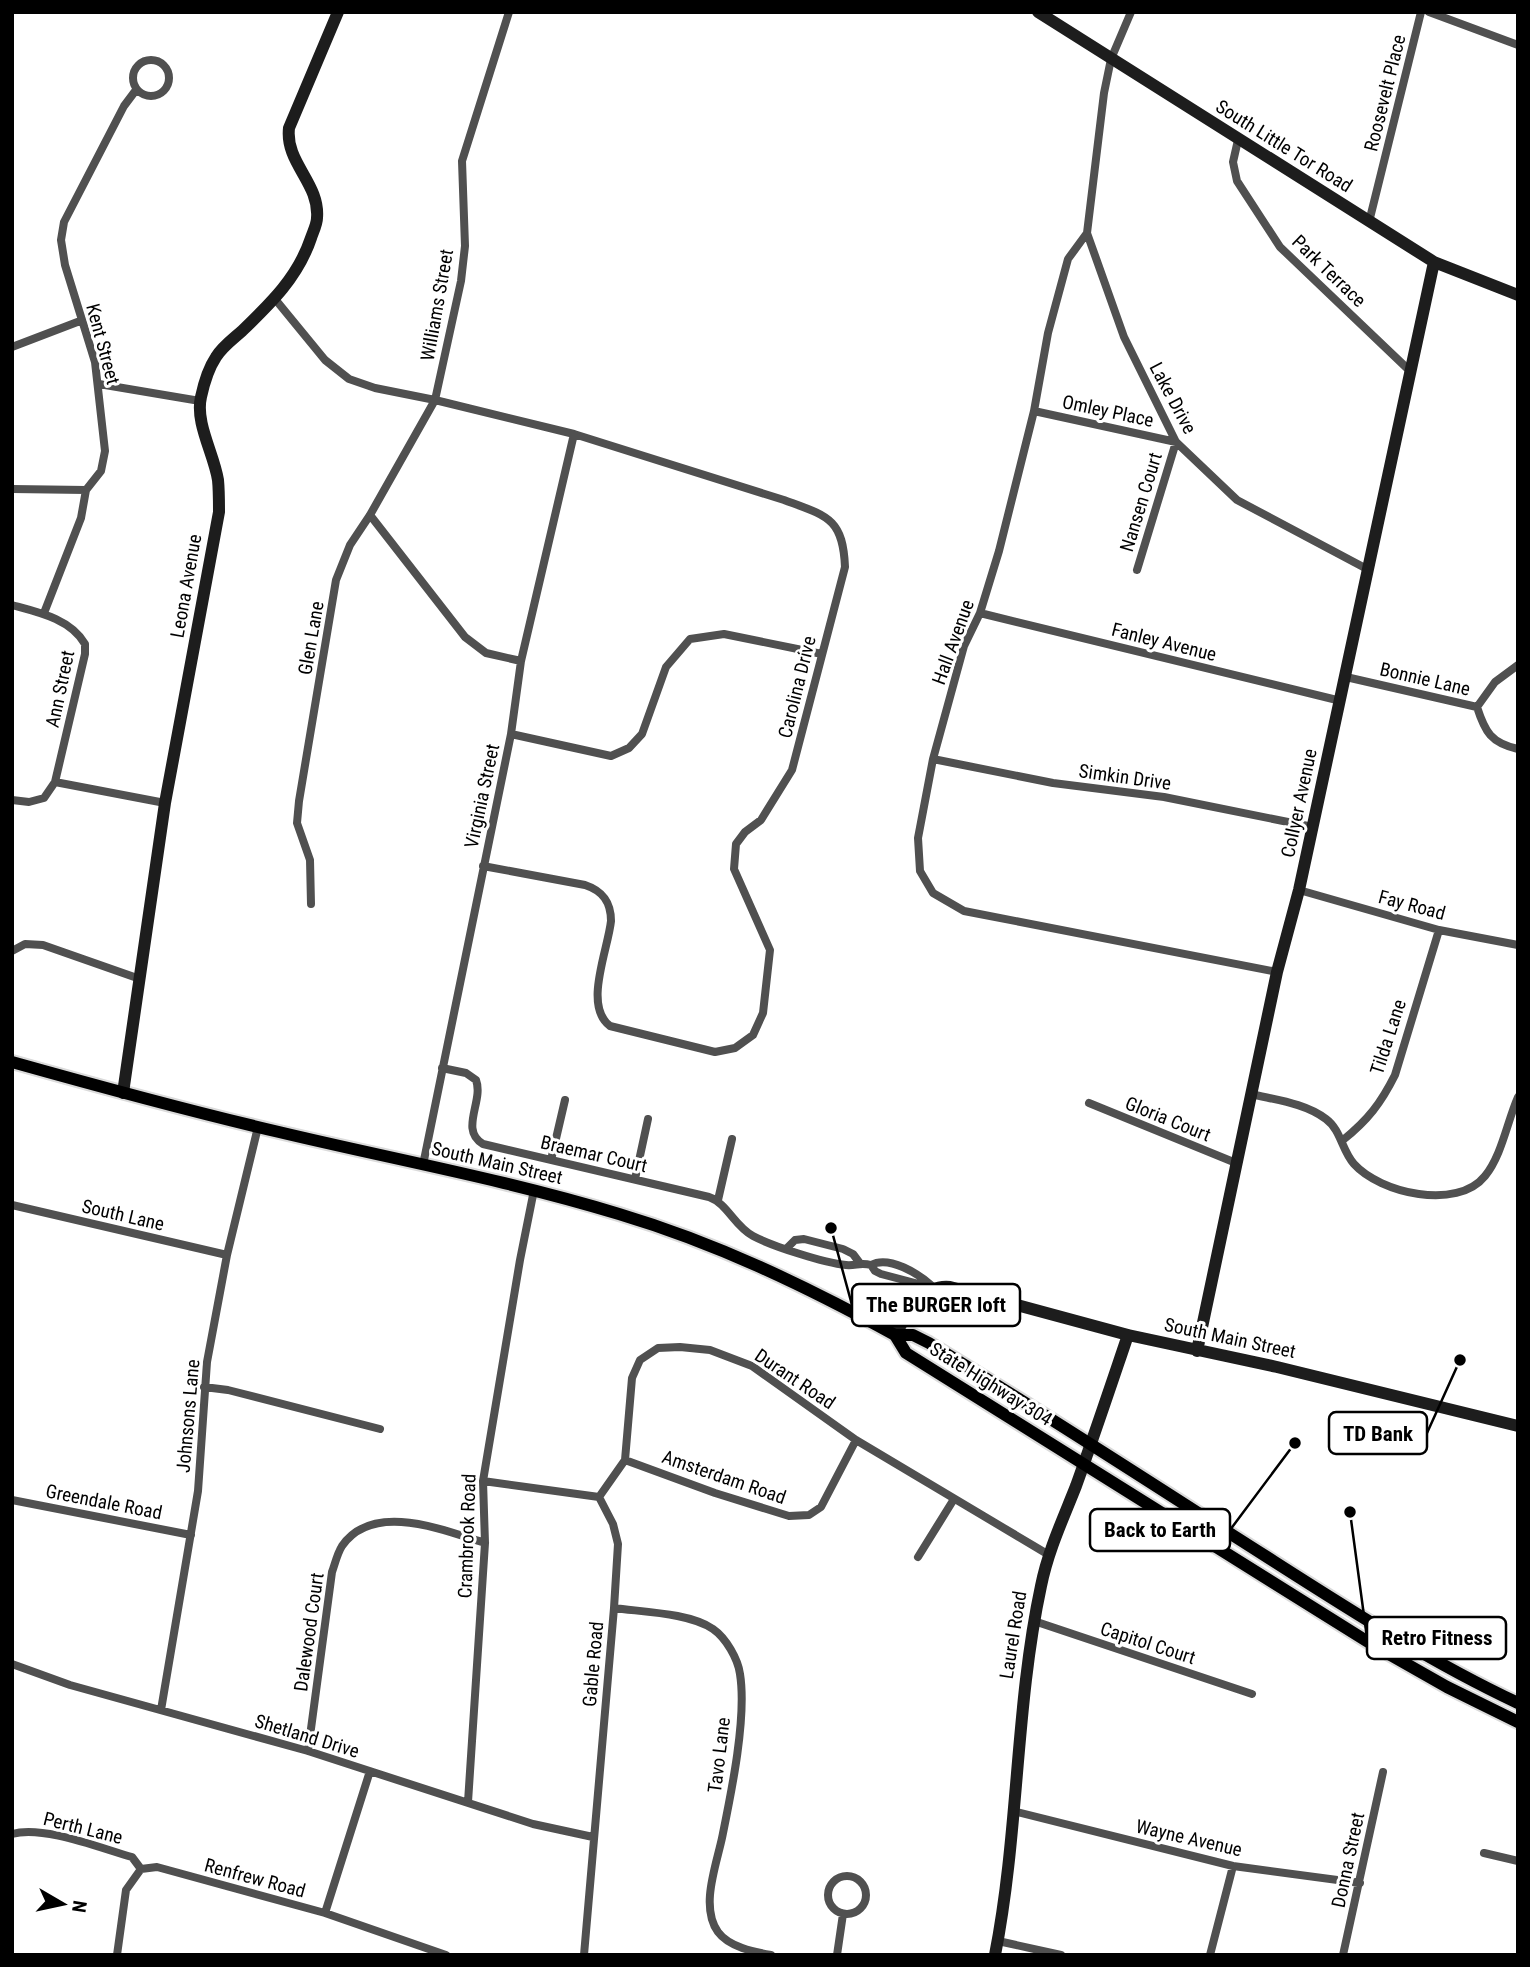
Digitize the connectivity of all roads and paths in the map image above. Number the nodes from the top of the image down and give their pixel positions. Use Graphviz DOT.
graph roads {
  1 [pos="338,12"];
  2 [pos="509,12"];
  3 [pos="1038,12"];
  4 [pos="1131,12"];
  5 [pos="1421,12"];
  6 [pos="1429,12"];
  7 [pos="1518,45"];
  8 [pos="1111,59"];
  9 [pos="136,90"];
  10 [pos="1238,140"];
  11 [pos="1369,222"];
  12 [pos="1087,233"];
  13 [pos="1434,262"];
  14 [pos="1518,295"];
  15 [pos="275,299"];
  16 [pos="80,321"];
  17 [pos="12,347"];
  18 [pos="1411,372"];
  19 [pos="99,384"];
  20 [pos="435,400"];
  21 [pos="200,401"];
  22 [pos="1034,411"];
  23 [pos="574,434"];
  24 [pos="1176,442"];
  25 [pos="12,489"];
  26 [pos="86,490"];
  27 [pos="370,515"];
  28 [pos="1367,569"];
  29 [pos="1138,570"];
  30 [pos="12,605"];
  31 [pos="980,613"];
  32 [pos="44,614"];
  33 [pos="822,654"];
  34 [pos="521,661"];
  35 [pos="1518,665"];
  36 [pos="1346,677"];
  37 [pos="1341,701"];
  38 [pos="1477,707"];
  39 [pos="511,734"];
  40 [pos="1518,749"];
  41 [pos="933,759"];
  42 [pos="55,782"];
  43 [pos="12,800"];
  44 [pos="165,803"];
  45 [pos="1313,827"];
  46 [pos="484,866"];
  47 [pos="1299,890"];
  48 [pos="311,904"];
  49 [pos="1439,930"];
  50 [pos="1518,946"];
  51 [pos="12,951"];
  52 [pos="1277,972"];
  53 [pos="140,979"];
  54 [pos="12,1062"];
  55 [pos="442,1068"];
  56 [pos="123,1093"];
  57 [pos="1251,1094"];
  58 [pos="1518,1097"];
  59 [pos="565,1100"];
  60 [pos="1089,1103"];
  61 [pos="648,1119"];
  62 [pos="258,1127"];
  63 [pos="732,1139"];
  64 [pos="1343,1140"];
  65 [pos="551,1160"];
  66 [pos="1236,1163"];
  67 [pos="423,1165"];
  68 [pos="635,1179"];
  69 [pos="534,1190"];
  70 [pos="718,1200"];
  71 [pos="12,1205"];
  72 [pos="787,1248"];
  73 [pos="227,1255"];
  74 [pos="859,1262"];
  75 [pos="935,1288"];
  76 [pos="895,1335"];
  77 [pos="1128,1335"];
  78 [pos="1197,1351"];
  79 [pos="204,1387"];
  80 [pos="1518,1426"];
  81 [pos="380,1429"];
  82 [pos="856,1440"];
  83 [pos="1090,1444"];
  84 [pos="625,1460"];
  85 [pos="1083,1464"];
  86 [pos="483,1481"];
  87 [pos="599,1497"];
  88 [pos="954,1499"];
  89 [pos="12,1500"];
  90 [pos="191,1535"];
  91 [pos="485,1543"];
  92 [pos="1049,1555"];
  93 [pos="918,1557"];
  94 [pos="614,1608"];
  95 [pos="1034,1621"];
  96 [pos="12,1664"];
  97 [pos="1252,1694"];
  98 [pos="1518,1703"];
  99 [pos="161,1710"];
  100 [pos="1518,1722"];
  101 [pos="308,1751"];
  102 [pos="370,1771"];
  103 [pos="1383,1772"];
  104 [pos="468,1802"];
  105 [pos="1013,1811"];
  106 [pos="12,1834"];
  107 [pos="593,1837"];
  108 [pos="1484,1853"];
  109 [pos="1518,1861"];
  110 [pos="1233,1866"];
  111 [pos="141,1869"];
  112 [pos="1360,1883"];
  113 [pos="325,1913"];
  114 [pos="843,1914"];
  115 [pos="998,1941"];
  116 [pos="761,1954"];
  117 [pos="117,1955"];
  118 [pos="446,1955"];
  119 [pos="584,1955"];
  120 [pos="771,1955"];
  121 [pos="837,1955"];
  122 [pos="995,1955"];
  123 [pos="1061,1955"];
  124 [pos="1210,1955"];
  125 [pos="1343,1955"];
  1 -- 15 [label="street, Leona Avenue"];
  2 -- 20 [label="street, Williams Street"];
  3 -- 8 [label="street, South Little Tor Road"];
  4 -- 8 [label="street, Hall Avenue"];
  5 -- 11 [label="street, Roosevelt Place"];
  6 -- 7 [label="street"];
  8 -- 10 [label="street, South Little Tor Road"];
  8 -- 12 [label="street, Hall Avenue"];
  9 -- 9 [label="street, Kent Street"];
  9 -- 16 [label="street, Kent Street"];
  10 -- 11 [label="street, South Little Tor Road"];
  10 -- 18 [label="street, Park Terrace"];
  11 -- 13 [label="street, South Little Tor Road"];
  12 -- 22 [label="street, Hall Avenue"];
  12 -- 24 [label="street, Lake Drive"];
  13 -- 14 [label="street, South Little Tor Road"];
  13 -- 18 [label="street, Collyer Avenue"];
  15 -- 20 [label="street, Carolina Drive"];
  15 -- 21 [label="street, Leona Avenue"];
  16 -- 17 [label="street"];
  16 -- 19 [label="street, Kent Street"];
  18 -- 28 [label="street, Collyer Avenue"];
  19 -- 21 [label="street"];
  19 -- 26 [label="street, Kent Street"];
  20 -- 23 [label="street, Carolina Drive"];
  20 -- 27 [label="street, Glen Lane"];
  21 -- 44 [label="street, Leona Avenue"];
  22 -- 24 [label="street, Omley Place"];
  22 -- 31 [label="street, Hall Avenue"];
  23 -- 33 [label="street, Carolina Drive"];
  23 -- 34 [label="street, Virginia Street"];
  24 -- 28 [label="street, Lake Drive"];
  24 -- 29 [label="street, Nansen Court"];
  25 -- 26 [label="street"];
  26 -- 32 [label="street, Kent Street"];
  27 -- 34 [label="street"];
  27 -- 48 [label="street, Glen Lane"];
  28 -- 36 [label="street, Collyer Avenue"];
  30 -- 32 [label="street, Ann Street"];
  31 -- 37 [label="street, Fanley Avenue"];
  31 -- 41 [label="street, Hall Avenue"];
  32 -- 42 [label="street, Ann Street"];
  33 -- 39 [label="street"];
  33 -- 46 [label="street, Carolina Drive"];
  34 -- 39 [label="street, Virginia Street"];
  35 -- 38 [label="street"];
  36 -- 37 [label="street, Collyer Avenue"];
  36 -- 38 [label="street, Bonnie Lane"];
  37 -- 45 [label="street, Collyer Avenue"];
  38 -- 40 [label="street, Bonnie Lane"];
  39 -- 46 [label="street, Virginia Street"];
  41 -- 45 [label="street, Simkin Drive"];
  41 -- 52 [label="street, Hall Avenue"];
  42 -- 43 [label="street"];
  42 -- 44 [label="street"];
  44 -- 53 [label="street, Leona Avenue"];
  45 -- 47 [label="street, Collyer Avenue"];
  46 -- 55 [label="street, Virginia Street"];
  47 -- 49 [label="street, Fay Road"];
  47 -- 52 [label="street, Collyer Avenue"];
  49 -- 50 [label="street, Fay Road"];
  49 -- 64 [label="street, Tilda Lane"];
  51 -- 53 [label="street"];
  52 -- 57 [label="street, Collyer Avenue"];
  53 -- 56 [label="street, Leona Avenue"];
  54 -- 56 [label="main road, South Main Street"];
  55 -- 65 [label="street, Braemar Court"];
  55 -- 67 [label="street, Virginia Street"];
  56 -- 62 [label="main road, South Main Street"];
  57 -- 64 [label="street"];
  57 -- 66 [label="street, Collyer Avenue"];
  58 -- 64 [label="street"];
  59 -- 65 [label="street"];
  60 -- 66 [label="street, Gloria Court"];
  61 -- 68 [label="street"];
  62 -- 67 [label="main road, South Main Street"];
  62 -- 73 [label="street, Johnsons Lane"];
  63 -- 70 [label="street"];
  65 -- 68 [label="street, Braemar Court"];
  66 -- 78 [label="street, Collyer Avenue"];
  67 -- 69 [label="main road, South Main Street"];
  68 -- 70 [label="street, Braemar Court"];
  69 -- 76 [label="main road, South Main Street"];
  69 -- 86 [label="street, Crambrook Road"];
  70 -- 72 [label="street"];
  71 -- 73 [label="street, South Lane"];
  72 -- 74 [label="street, South Main Street"];
  72 -- 74 [label="street, South Main Street"];
  73 -- 79 [label="street, Johnsons Lane"];
  74 -- 75 [label="street, South Main Street"];
  75 -- 76 [label="street"];
  75 -- 77 [label="street, South Main Street"];
  76 -- 83 [label="main road, State Highway 304"];
  76 -- 85 [label="main road, State Highway 304"];
  77 -- 78 [label="street, South Main Street"];
  77 -- 83 [label="street, Laurel Road"];
  78 -- 80 [label="street, South Main Street"];
  79 -- 81 [label="street"];
  79 -- 90 [label="street, Johnsons Lane"];
  82 -- 84 [label="street, Amsterdam Road"];
  82 -- 84 [label="street, Durant Road"];
  82 -- 88 [label="street, Durant Road"];
  83 -- 85 [label="street, Laurel Road"];
  83 -- 98 [label="main road, State Highway 304"];
  84 -- 87 [label="street"];
  85 -- 92 [label="street, Laurel Road"];
  85 -- 100 [label="main road, State Highway 304"];
  86 -- 87 [label="street"];
  86 -- 91 [label="street, Crambrook Road"];
  87 -- 94 [label="street, Gable Road"];
  88 -- 92 [label="street, Durant Road"];
  88 -- 93 [label="street"];
  89 -- 90 [label="street, Greendale Road"];
  90 -- 99 [label="street, Johnsons Lane"];
  91 -- 101 [label="street, Dalewood Court"];
  91 -- 104 [label="street, Crambrook Road"];
  92 -- 95 [label="street, Laurel Road"];
  94 -- 107 [label="street, Gable Road"];
  94 -- 116 [label="street, Tavo Lane"];
  95 -- 97 [label="street, Capitol Court"];
  95 -- 105 [label="street, Laurel Road"];
  96 -- 99 [label="street, Shetland Drive"];
  99 -- 101 [label="street, Shetland Drive"];
  101 -- 102 [label="street, Shetland Drive"];
  102 -- 104 [label="street, Shetland Drive"];
  102 -- 113 [label="street"];
  103 -- 112 [label="street, Donna Street"];
  104 -- 107 [label="street, Shetland Drive"];
  105 -- 110 [label="street, Wayne Avenue"];
  105 -- 115 [label="street, Laurel Road"];
  106 -- 111 [label="street, Perth Lane"];
  107 -- 119 [label="street, Gable Road"];
  108 -- 109 [label="street"];
  110 -- 112 [label="street, Wayne Avenue"];
  110 -- 124 [label="street"];
  111 -- 113 [label="street, Renfrew Road"];
  111 -- 117 [label="street"];
  112 -- 125 [label="street, Donna Street"];
  113 -- 118 [label="street, Renfrew Road"];
  114 -- 114 [label="street"];
  114 -- 121 [label="street"];
  115 -- 122 [label="street, Laurel Road"];
  115 -- 123 [label="street"];
  116 -- 120 [label="street, Tavo Lane"];
}
